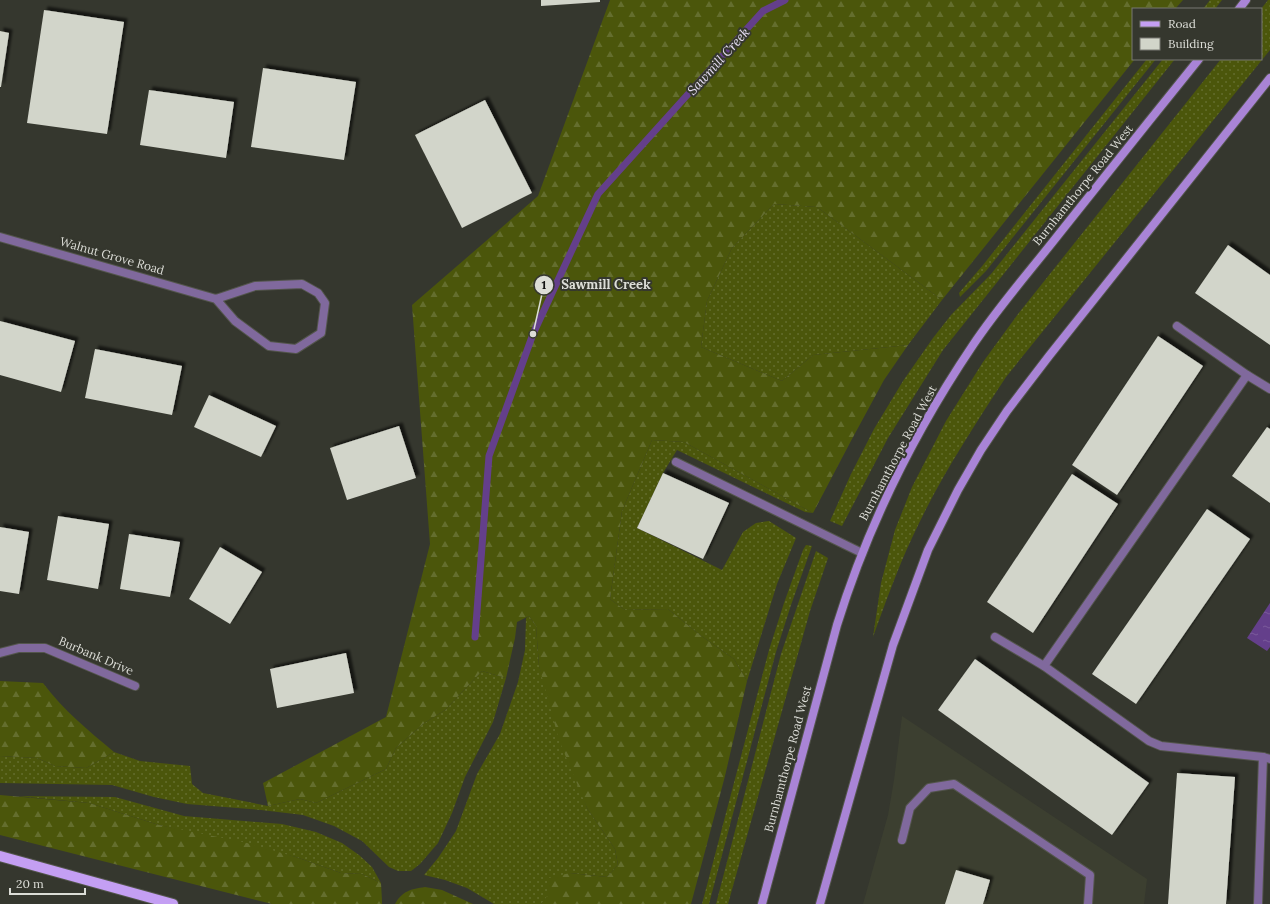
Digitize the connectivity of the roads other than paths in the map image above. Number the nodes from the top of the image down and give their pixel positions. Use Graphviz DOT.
graph roads {
  1 [pos="1246,0"];
  2 [pos="1240,8"];
  3 [pos="1198,60"];
  4 [pos="1270,78"];
  5 [pos="0,236"];
  6 [pos="216,298"];
  7 [pos="1177,326"];
  8 [pos="1247,375"];
  9 [pos="1270,389"];
  10 [pos="676,462"];
  11 [pos="862,553"];
  12 [pos="995,637"];
  13 [pos="0,653"];
  14 [pos="1044,666"];
  15 [pos="135,686"];
  16 [pos="1267,758"];
  17 [pos="902,840"];
  18 [pos="0,856"];
  19 [pos="173,904"];
  20 [pos="762,904"];
  21 [pos="820,904"];
  22 [pos="1088,904"];
  23 [pos="1258,904"];
  1 -- 2 [label="main road"];
  3 -- 11 [label="main road, Burnhamthorpe Road West"];
  4 -- 21 [label="main road"];
  5 -- 6 [label="street, Walnut Grove Road"];
  6 -- 6 [label="street"];
  7 -- 8 [label="street"];
  8 -- 9 [label="street"];
  8 -- 14 [label="street"];
  10 -- 11 [label="street"];
  11 -- 20 [label="main road, Burnhamthorpe Road West"];
  12 -- 14 [label="street"];
  13 -- 15 [label="street, Burbank Drive"];
  14 -- 16 [label="street"];
  16 -- 23 [label="street"];
  17 -- 22 [label="street"];
  18 -- 19 [label="main road"];
}
